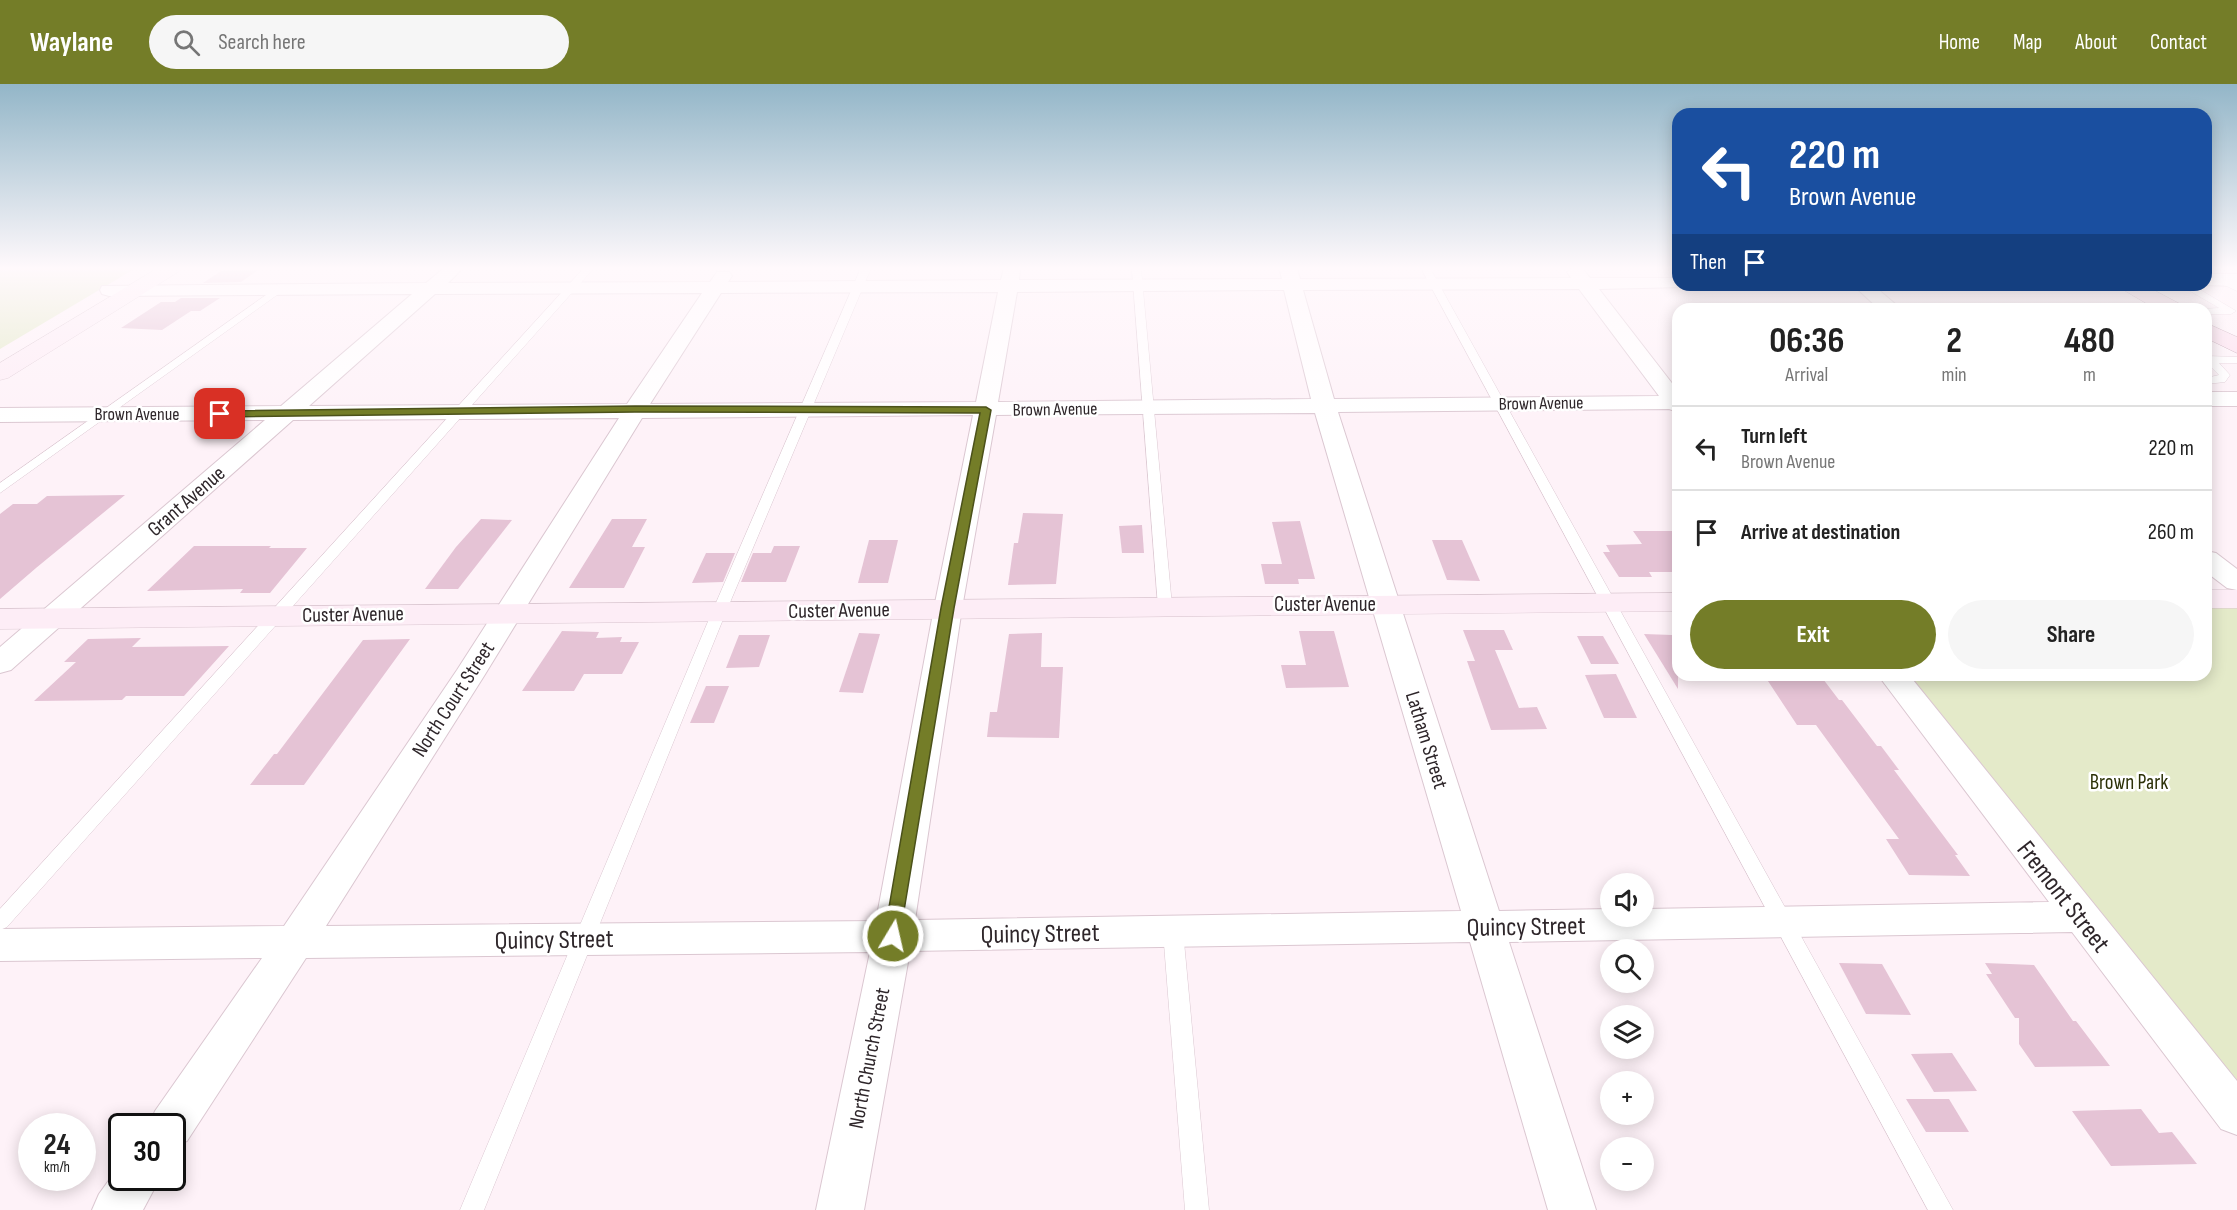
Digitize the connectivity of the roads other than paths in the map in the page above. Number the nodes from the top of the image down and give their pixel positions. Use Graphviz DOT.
graph roads {
  1 [pos="58,321"];
  2 [pos="85,321"];
  3 [pos="236,321"];
  4 [pos="393,321"];
  5 [pos="540,321"];
  6 [pos="694,321"];
  7 [pos="844,321"];
  8 [pos="1002,321"];
  9 [pos="1140,321"];
  10 [pos="1302,321"];
  11 [pos="1453,321"];
  12 [pos="1614,321"];
  13 [pos="2212,333"];
  14 [pos="2235,347"];
  15 [pos="0,355"];
  16 [pos="2212,357"];
  17 [pos="2212,363"];
  18 [pos="0,373"];
  19 [pos="2212,381"];
  20 [pos="1672,395"];
  21 [pos="2212,399"];
  22 [pos="2237,399"];
  23 [pos="1672,403"];
  24 [pos="1499,404"];
  25 [pos="1324,405"];
  26 [pos="1147,408"];
  27 [pos="635,409"];
  28 [pos="805,410"];
  29 [pos="986,410"];
  30 [pos="458,411"];
  31 [pos="105,414"];
  32 [pos="288,414"];
  33 [pos="0,415"];
  34 [pos="0,489"];
  35 [pos="2212,563"];
  36 [pos="2237,582"];
  37 [pos="2212,599"];
  38 [pos="2237,599"];
  39 [pos="1672,602"];
  40 [pos="1608,603"];
  41 [pos="1387,604"];
  42 [pos="1165,606"];
  43 [pos="948,608"];
  44 [pos="509,612"];
  45 [pos="719,612"];
  46 [pos="275,615"];
  47 [pos="52,618"];
  48 [pos="0,619"];
  49 [pos="0,663"];
  50 [pos="1898,681"];
  51 [pos="2080,918"];
  52 [pos="1783,921"];
  53 [pos="0,922"];
  54 [pos="1483,926"];
  55 [pos="1173,930"];
  56 [pos="893,936"];
  57 [pos="584,939"];
  58 [pos="295,942"];
  59 [pos="0,945"];
  60 [pos="180,1113"];
  61 [pos="2237,1115"];
  62 [pos="128,1191"];
  63 [pos="116,1210"];
  64 [pos="472,1210"];
  65 [pos="840,1210"];
  66 [pos="1197,1210"];
  67 [pos="1572,1210"];
  68 [pos="1941,1210"];
  1 -- 15 [label="street"];
  2 -- 18 [label="street"];
  3 -- 31 [label="lane"];
  4 -- 32 [label="street, Grant Avenue"];
  5 -- 30 [label="lane"];
  6 -- 27 [label="street, North Court Street"];
  7 -- 28 [label="lane"];
  8 -- 29 [label="street, North Church Street"];
  9 -- 26 [label="lane"];
  10 -- 25 [label="street, Latham Street"];
  11 -- 24 [label="lane"];
  12 -- 20 [label="street"];
  13 -- 14 [label="main road"];
  14 -- 16 [label="lane"];
  17 -- 19 [label="lane"];
  21 -- 22 [label="street"];
  23 -- 24 [label="street, Brown Avenue"];
  24 -- 25 [label="street, Brown Avenue"];
  24 -- 40 [label="lane"];
  25 -- 26 [label="street, Brown Avenue"];
  25 -- 41 [label="street, Latham Street"];
  26 -- 29 [label="street, Brown Avenue"];
  26 -- 42 [label="lane"];
  27 -- 28 [label="street, Brown Avenue"];
  27 -- 30 [label="street, Brown Avenue"];
  27 -- 44 [label="street, North Court Street"];
  28 -- 29 [label="street, Brown Avenue"];
  28 -- 45 [label="lane"];
  29 -- 43 [label="street, North Church Street"];
  30 -- 32 [label="street, Brown Avenue"];
  30 -- 46 [label="lane"];
  31 -- 32 [label="street, Brown Avenue"];
  31 -- 33 [label="street, Brown Avenue"];
  31 -- 34 [label="lane"];
  32 -- 47 [label="street, Grant Avenue"];
  35 -- 36 [label="street"];
  37 -- 38 [label="street"];
  39 -- 40 [label="street, Custer Avenue"];
  40 -- 41 [label="street, Custer Avenue"];
  40 -- 52 [label="lane"];
  41 -- 42 [label="street, Custer Avenue"];
  41 -- 54 [label="street, Latham Street"];
  42 -- 43 [label="street, Custer Avenue"];
  43 -- 45 [label="street, Custer Avenue"];
  43 -- 56 [label="street, North Church Street"];
  44 -- 45 [label="street, Custer Avenue"];
  44 -- 46 [label="street, Custer Avenue"];
  44 -- 58 [label="street, North Court Street"];
  45 -- 57 [label="lane"];
  46 -- 47 [label="street, Custer Avenue"];
  46 -- 53 [label="lane"];
  47 -- 48 [label="street, Custer Avenue"];
  47 -- 49 [label="street, Grant Avenue"];
  50 -- 51 [label="street, Fremont Street"];
  51 -- 52 [label="street, Quincy Street"];
  51 -- 61 [label="street, Fremont Street"];
  52 -- 54 [label="street, Quincy Street"];
  52 -- 68 [label="lane"];
  54 -- 55 [label="street, Quincy Street"];
  54 -- 67 [label="street, Latham Street"];
  55 -- 56 [label="street, Quincy Street"];
  55 -- 66 [label="lane"];
  56 -- 57 [label="street, Quincy Street"];
  56 -- 65 [label="street, North Church Street"];
  57 -- 58 [label="street, Quincy Street"];
  57 -- 64 [label="lane"];
  58 -- 59 [label="street, Quincy Street"];
  58 -- 60 [label="street, North Court Street"];
  62 -- 63 [label="street"];
}
